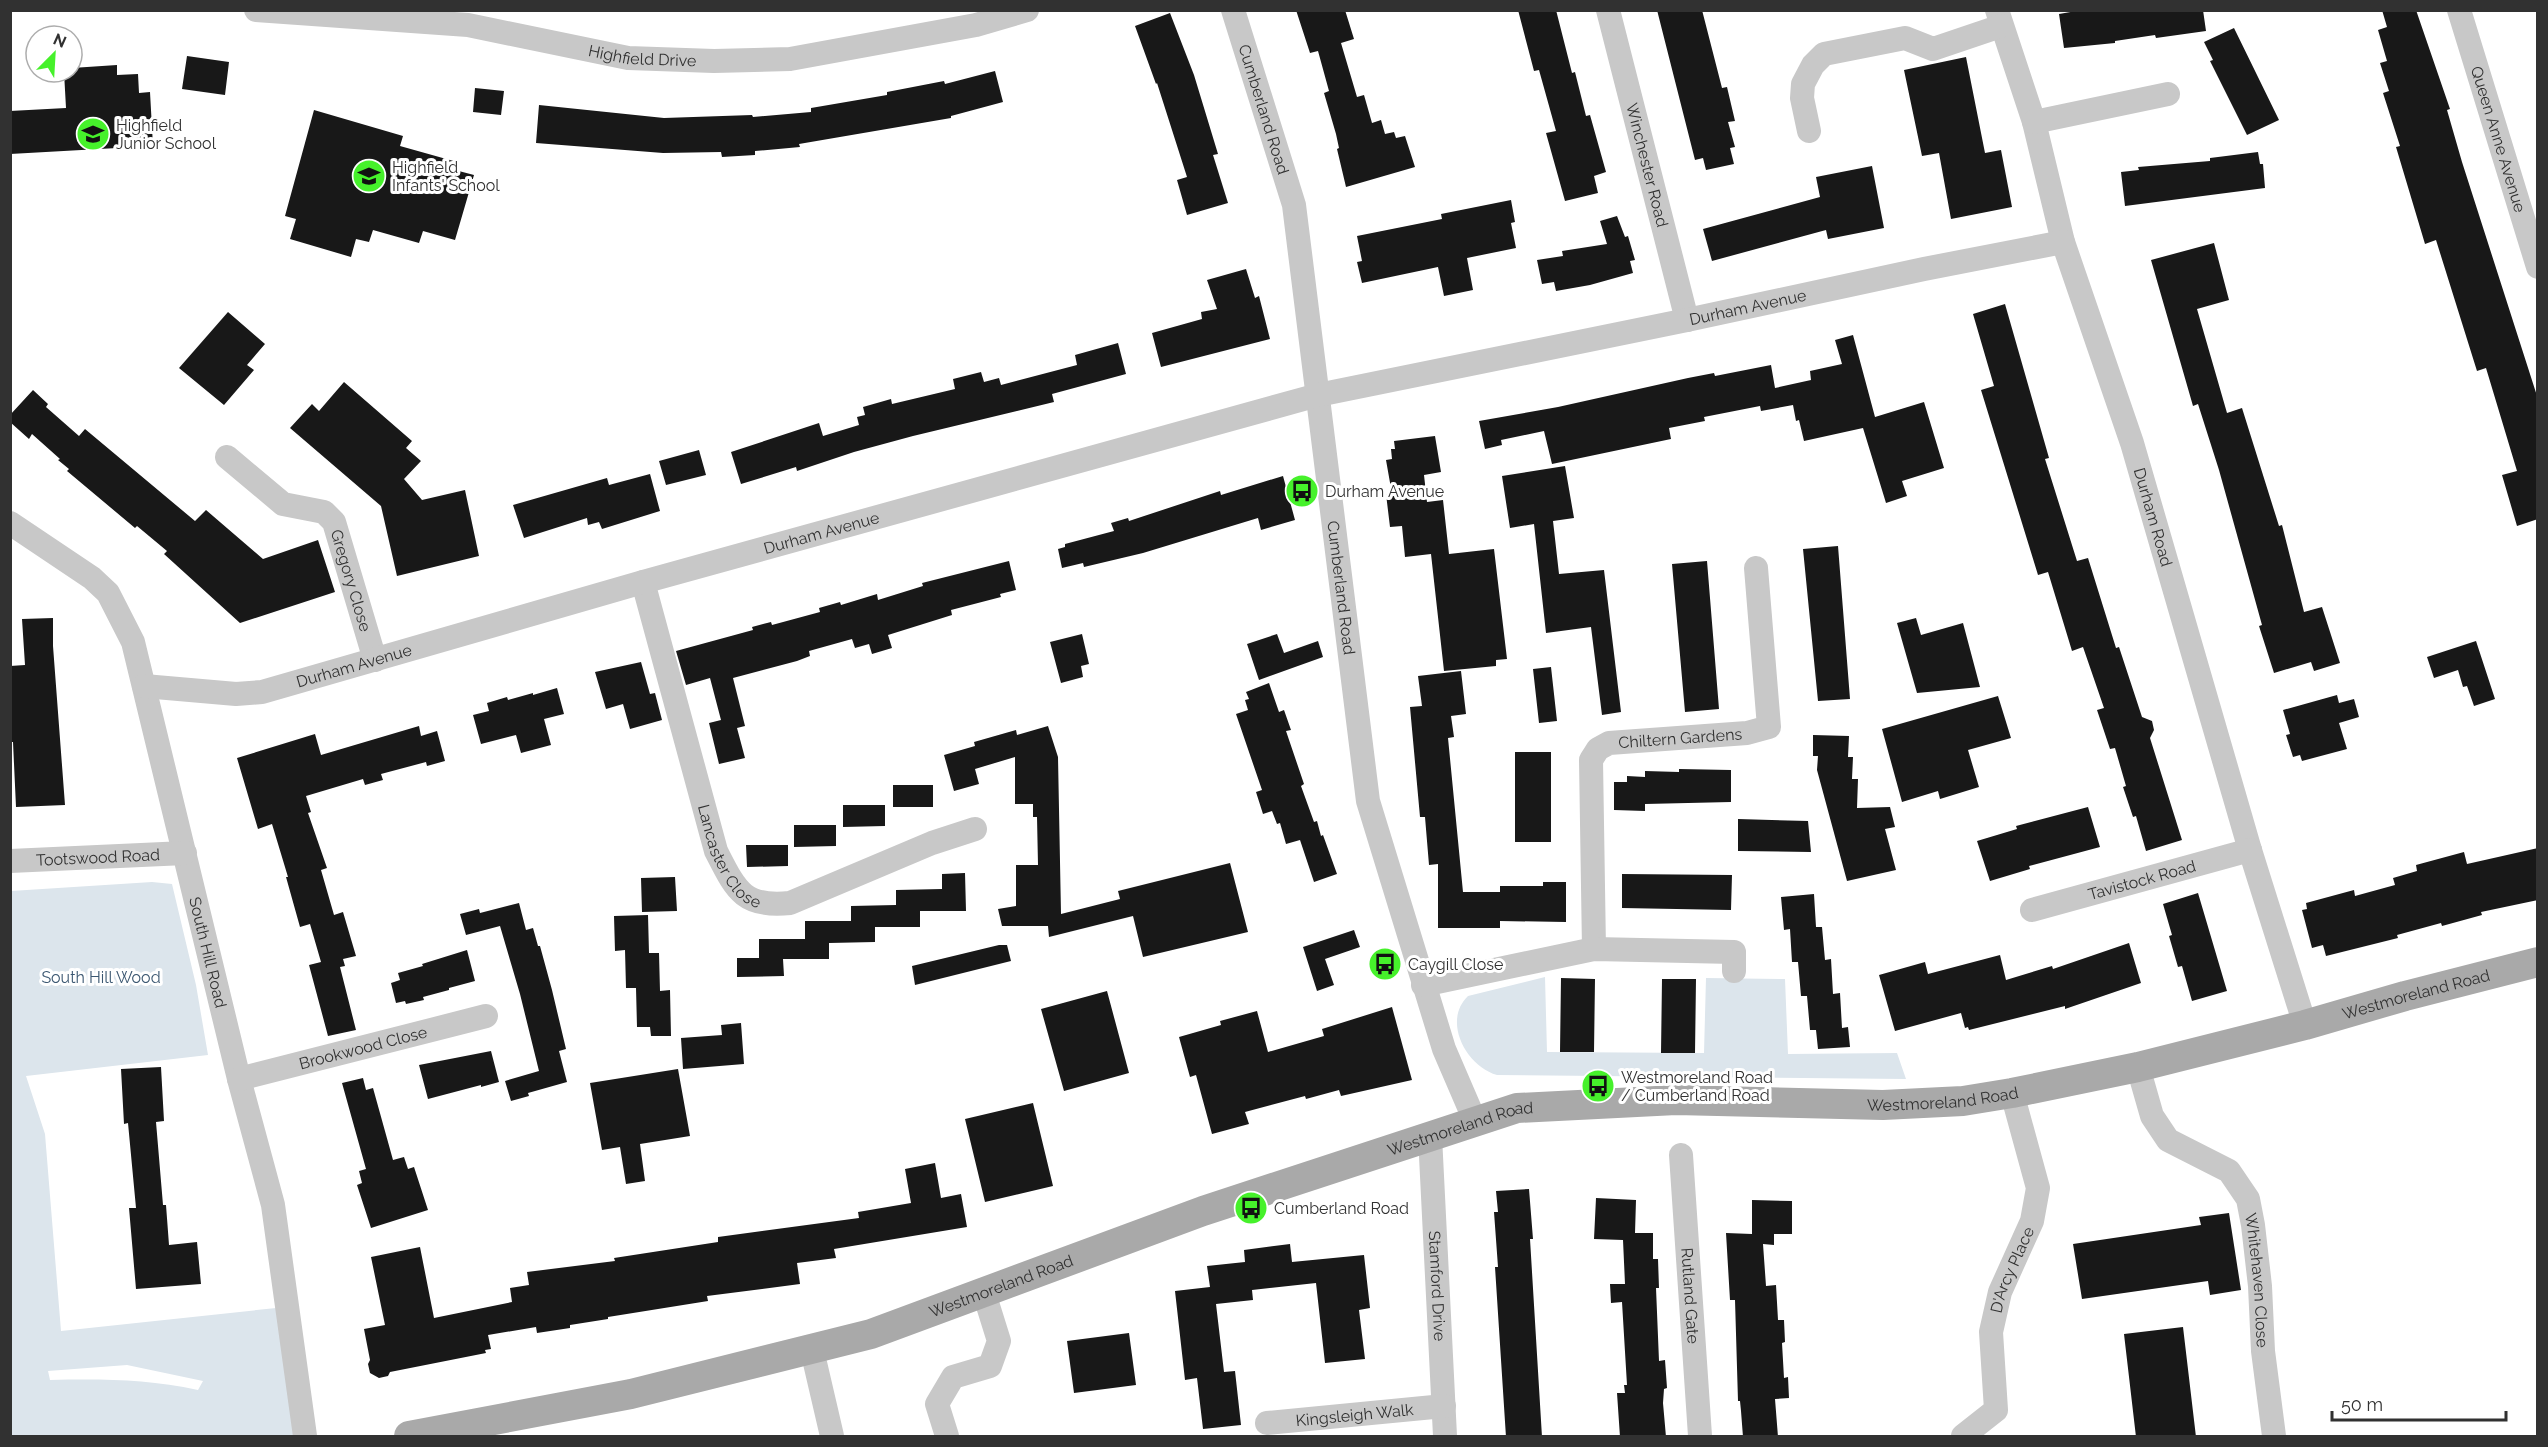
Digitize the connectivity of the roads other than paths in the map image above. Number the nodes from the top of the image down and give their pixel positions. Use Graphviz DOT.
graph roads {
  1 [pos="256,10"];
  2 [pos="1027,10"];
  3 [pos="1233,10"];
  4 [pos="1608,10"];
  5 [pos="2459,10"];
  6 [pos="1999,18"];
  7 [pos="2168,94"];
  8 [pos="2034,123"];
  9 [pos="1809,131"];
  10 [pos="2063,243"];
  11 [pos="2538,267"];
  12 [pos="1688,320"];
  13 [pos="1318,395"];
  14 [pos="227,457"];
  15 [pos="10,524"];
  16 [pos="1756,568"];
  17 [pos="643,582"];
  18 [pos="375,660"];
  19 [pos="144,686"];
  20 [pos="975,829"];
  21 [pos="2250,850"];
  22 [pos="185,853"];
  23 [pos="10,861"];
  24 [pos="2032,910"];
  25 [pos="1594,949"];
  26 [pos="2538,962"];
  27 [pos="1734,971"];
  28 [pos="1423,985"];
  29 [pos="486,1016"];
  30 [pos="2305,1025"];
  31 [pos="2138,1067"];
  32 [pos="239,1079"];
  33 [pos="2012,1093"];
  34 [pos="1475,1121"];
  35 [pos="1430,1137"];
  36 [pos="1681,1155"];
  37 [pos="984,1293"];
  38 [pos="812,1350"];
  39 [pos="1443,1406"];
  40 [pos="1267,1424"];
  41 [pos="1963,1436"];
  42 [pos="305,1437"];
  43 [pos="409,1437"];
  44 [pos="832,1437"];
  45 [pos="947,1437"];
  46 [pos="1445,1437"];
  47 [pos="1700,1437"];
  48 [pos="2274,1437"];
  1 -- 2 [label="street, Highfield Drive"];
  3 -- 13 [label="street, Cumberland Road"];
  4 -- 12 [label="street, Winchester Road"];
  5 -- 11 [label="street, Queen Anne Avenue"];
  6 -- 8 [label="street, Durham Road"];
  6 -- 9 [label="street"];
  7 -- 8 [label="street"];
  8 -- 10 [label="street, Durham Road"];
  10 -- 12 [label="street, Durham Avenue"];
  10 -- 21 [label="street, Durham Road"];
  12 -- 13 [label="street, Durham Avenue"];
  13 -- 17 [label="street, Durham Avenue"];
  13 -- 28 [label="street, Cumberland Road"];
  14 -- 18 [label="street, Gregory Close"];
  15 -- 19 [label="street, South Hill Road"];
  16 -- 25 [label="street, Chiltern Gardens"];
  17 -- 18 [label="street, Durham Avenue"];
  17 -- 20 [label="street, Lancaster Close"];
  18 -- 19 [label="street, Durham Avenue"];
  19 -- 22 [label="street, South Hill Road"];
  21 -- 24 [label="street, Tavistock Road"];
  21 -- 30 [label="street, Durham Road"];
  22 -- 23 [label="street, Tootswood Road"];
  22 -- 32 [label="street, South Hill Road"];
  25 -- 27 [label="street"];
  25 -- 28 [label="street"];
  26 -- 30 [label="main road, Westmoreland Road"];
  28 -- 34 [label="street, Cumberland Road"];
  29 -- 32 [label="street, Brookwood Close"];
  30 -- 31 [label="main road, Westmoreland Road"];
  31 -- 33 [label="main road, Westmoreland Road"];
  31 -- 48 [label="street, Whitehaven Close"];
  32 -- 42 [label="street, South Hill Road"];
  33 -- 34 [label="main road, Westmoreland Road"];
  33 -- 41 [label="street, D'Arcy Place"];
  34 -- 35 [label="main road, Westmoreland Road"];
  35 -- 37 [label="main road, Westmoreland Road"];
  35 -- 39 [label="street, Stamford Drive"];
  36 -- 47 [label="street, Rutland Gate"];
  37 -- 38 [label="main road, Westmoreland Road"];
  37 -- 45 [label="street"];
  38 -- 43 [label="main road, Westmoreland Road"];
  38 -- 44 [label="street"];
  39 -- 40 [label="street, Kingsleigh Walk"];
  39 -- 46 [label="street, Stamford Drive"];
}
